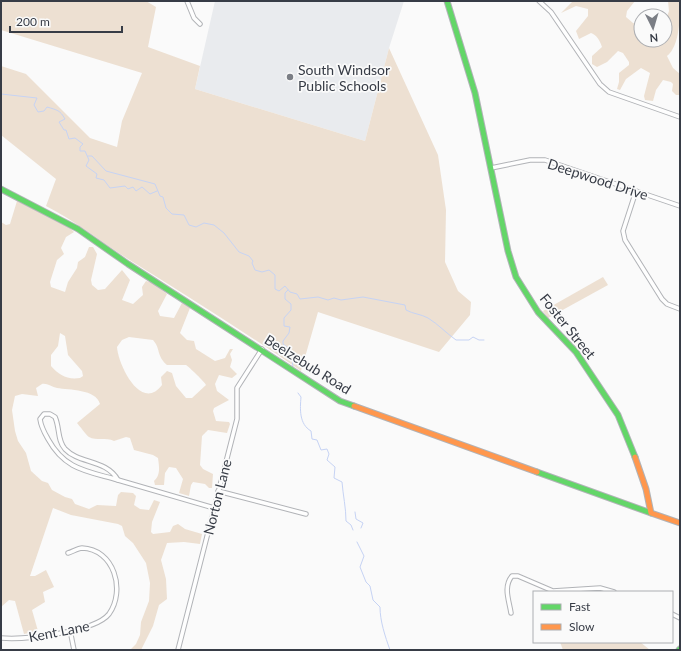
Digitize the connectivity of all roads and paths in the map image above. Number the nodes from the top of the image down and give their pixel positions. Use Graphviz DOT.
graph roads {
  1 [pos="187,1"];
  2 [pos="447,1"];
  3 [pos="539,1"];
  4 [pos="200,24"];
  5 [pos="680,117"];
  6 [pos="491,168"];
  7 [pos="1,189"];
  8 [pos="636,191"];
  9 [pos="680,206"];
  10 [pos="680,309"];
  11 [pos="262,349"];
  12 [pos="118,480"];
  13 [pos="218,491"];
  14 [pos="214,508"];
  15 [pos="651,512"];
  16 [pos="306,514"];
  17 [pos="680,523"];
  18 [pos="68,553"];
  19 [pos="553,591"];
  20 [pos="553,591"];
  21 [pos="609,591"];
  22 [pos="511,613"];
  23 [pos="70,630"];
  24 [pos="1,638"];
  25 [pos="74,650"];
  26 [pos="178,650"];
  1 -- 4 [label="street"];
  2 -- 6 [label="street, Foster Street"];
  3 -- 5 [label="street"];
  6 -- 8 [label="street, Deepwood Drive"];
  6 -- 15 [label="street, Foster Street"];
  7 -- 11 [label="street, Beelzebub Road"];
  8 -- 9 [label="street, Deepwood Drive"];
  8 -- 10 [label="street"];
  11 -- 13 [label="street, Norton Lane"];
  11 -- 15 [label="street, Beelzebub Road"];
  12 -- 12 [label="street"];
  12 -- 14 [label="street"];
  13 -- 14 [label="street, Norton Lane"];
  13 -- 16 [label="street"];
  14 -- 26 [label="street, Norton Lane"];
  15 -- 17 [label="street"];
  18 -- 23 [label="street, Kent Lane"];
  19 -- 21 [label="street"];
  20 -- 22 [label="street"];
  23 -- 24 [label="street, Kent Lane"];
  23 -- 25 [label="street"];
}
